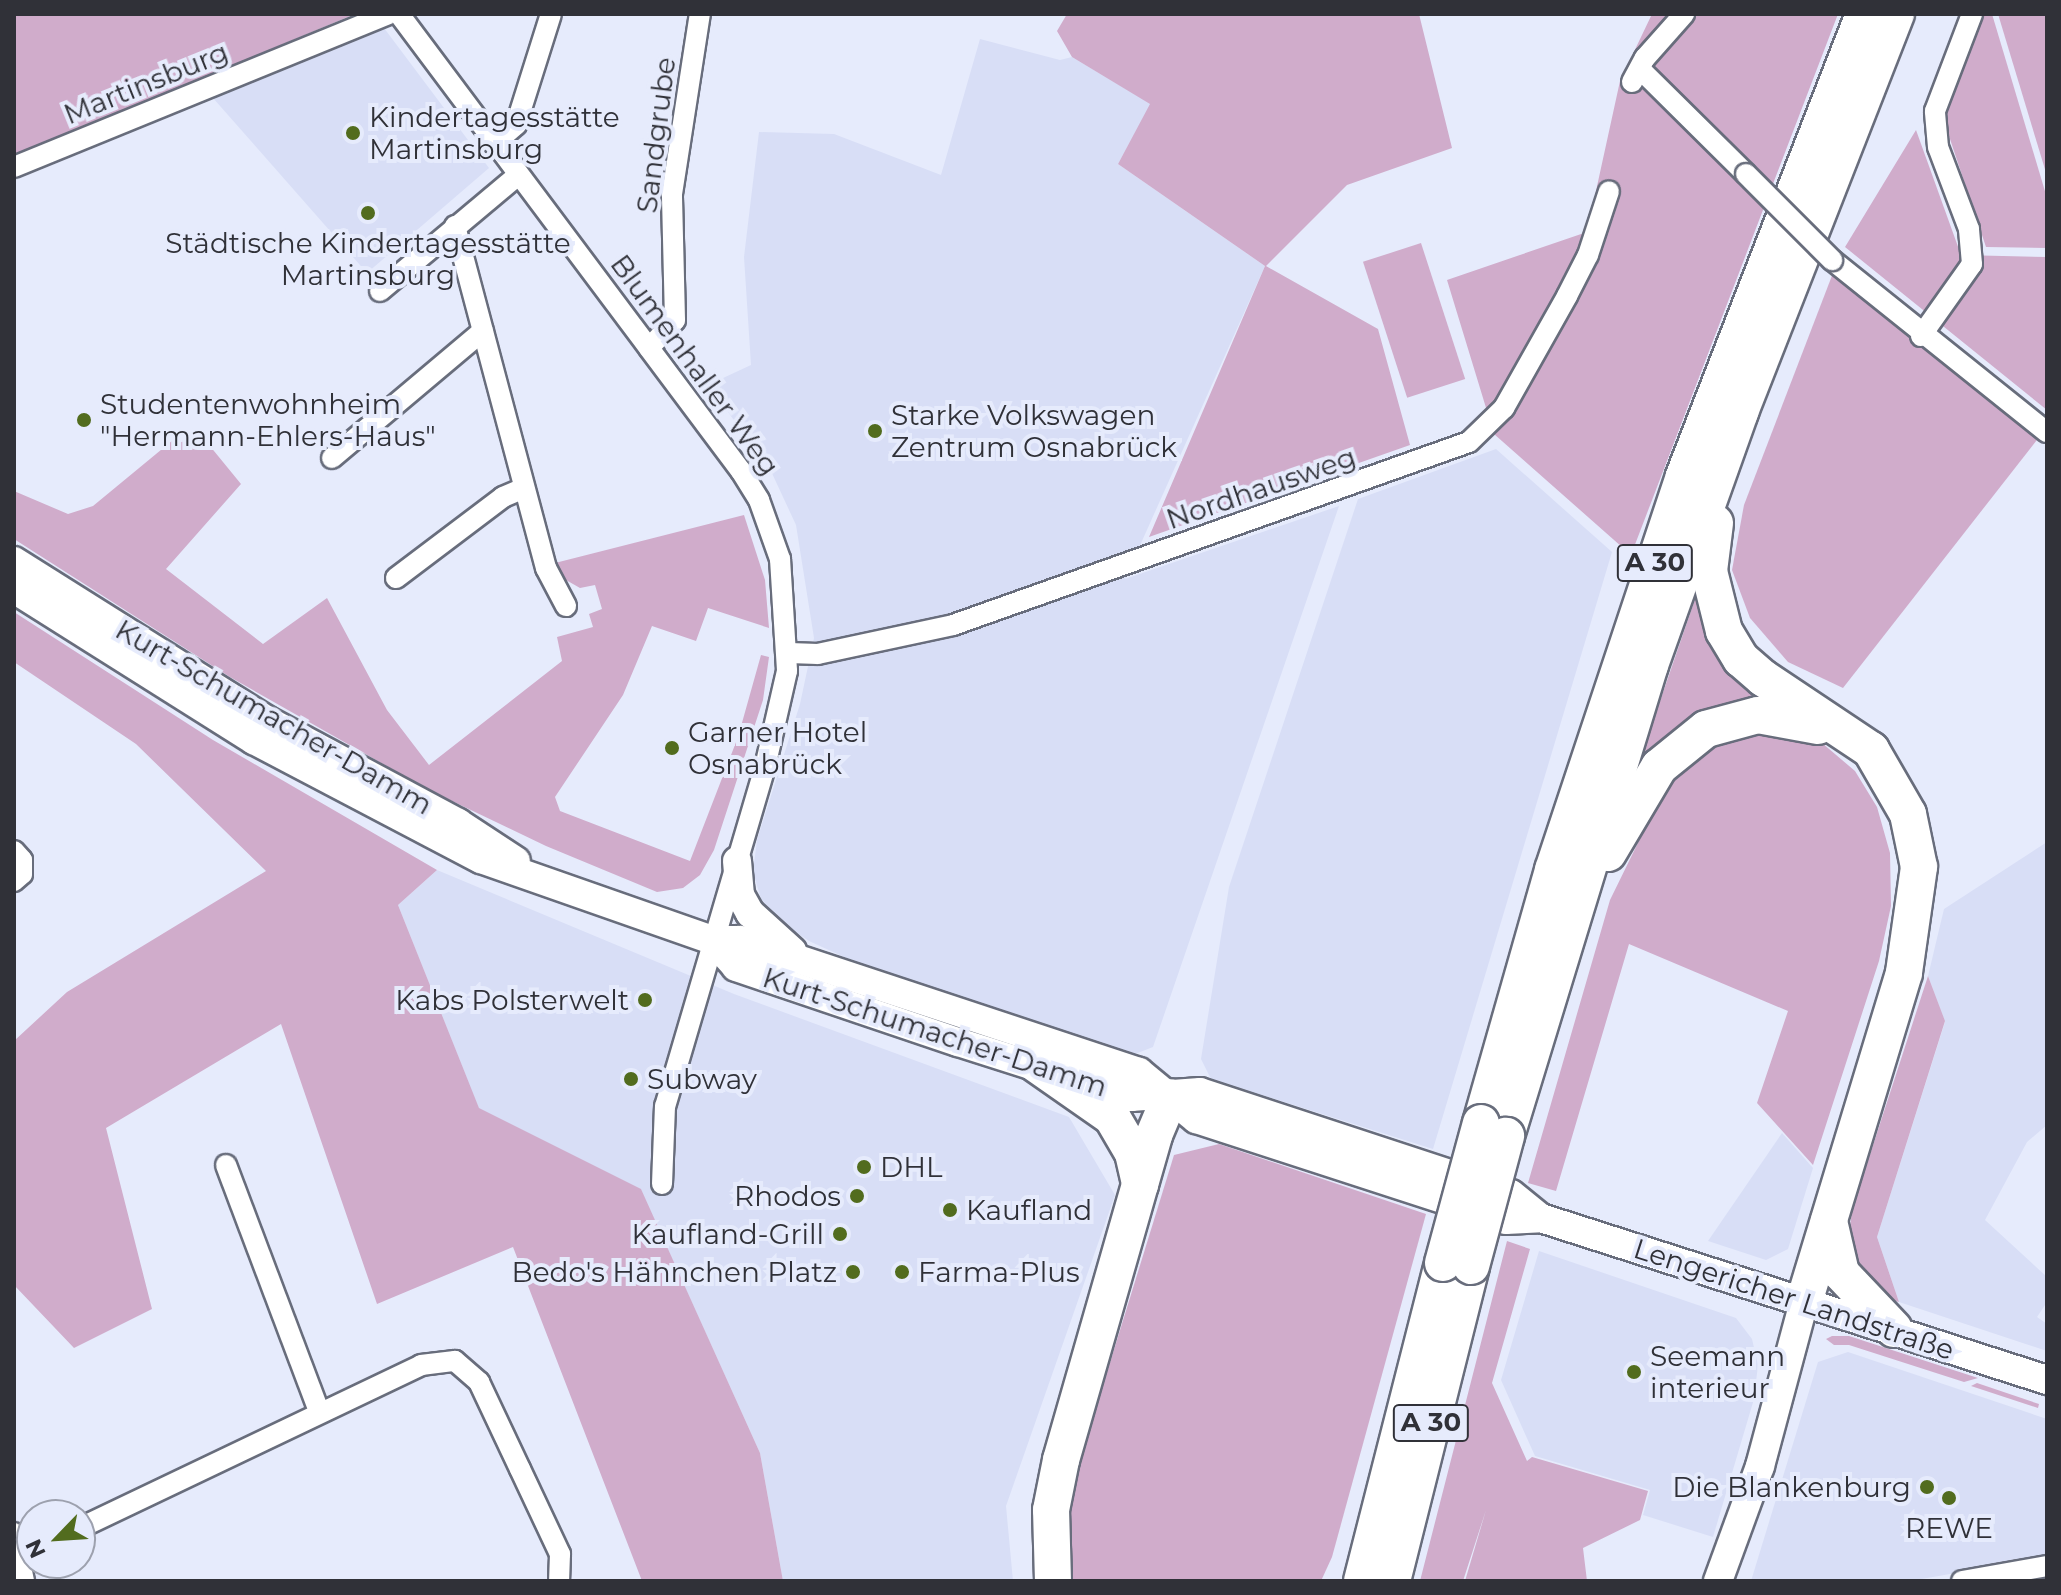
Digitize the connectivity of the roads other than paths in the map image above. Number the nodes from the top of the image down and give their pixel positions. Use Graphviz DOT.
graph roads {
  1 [pos="388,14"];
  2 [pos="399,14"];
  3 [pos="551,14"];
  4 [pos="700,14"];
  5 [pos="1684,14"];
  6 [pos="1864,14"];
  7 [pos="1896,14"];
  8 [pos="1972,14"];
  9 [pos="494,144"];
  10 [pos="14,167"];
  11 [pos="518,175"];
  12 [pos="1609,191"];
  13 [pos="455,226"];
  14 [pos="380,291"];
  15 [pos="483,331"];
  16 [pos="1921,336"];
  17 [pos="649,348"];
  18 [pos="1740,412"];
  19 [pos="2047,432"];
  20 [pos="332,458"];
  21 [pos="524,488"];
  22 [pos="14,561"];
  23 [pos="396,578"];
  24 [pos="14,589"];
  25 [pos="566,606"];
  26 [pos="789,653"];
  27 [pos="1854,737"];
  28 [pos="39,845"];
  29 [pos="18,855"];
  30 [pos="737,861"];
  31 [pos="533,874"];
  32 [pos="14,881"];
  33 [pos="1573,908"];
  34 [pos="712,940"];
  35 [pos="805,962"];
  36 [pos="1036,1064"];
  37 [pos="1170,1097"];
  38 [pos="1493,1129"];
  39 [pos="226,1165"];
  40 [pos="1426,1182"];
  41 [pos="662,1184"];
  42 [pos="1140,1184"];
  43 [pos="1829,1215"];
  44 [pos="1457,1264"];
  45 [pos="1804,1302"];
  46 [pos="1894,1329"];
  47 [pos="2047,1380"];
  48 [pos="319,1411"];
  49 [pos="1388,1468"];
  50 [pos="96,1520"];
  51 [pos="2047,1566"];
  52 [pos="559,1581"];
  53 [pos="1053,1581"];
  54 [pos="1339,1581"];
  55 [pos="1362,1581"];
  56 [pos="1392,1581"];
  57 [pos="1718,1581"];
  58 [pos="1962,1581"];
  1 -- 10 [label="street, Martinsburg"];
  2 -- 9 [label="street, Blumenhaller Weg"];
  3 -- 9 [label="street"];
  4 -- 17 [label="street, Sandgrube"];
  5 -- 16 [label="street, bridge"];
  6 -- 38 [label="highway, A 30"];
  7 -- 18 [label="highway, A 30"];
  8 -- 16 [label="street"];
  9 -- 11 [label="street, Blumenhaller Weg"];
  11 -- 13 [label="street"];
  11 -- 17 [label="street, Blumenhaller Weg"];
  12 -- 26 [label="street, Nordhausweg"];
  13 -- 14 [label="street"];
  13 -- 15 [label="street"];
  15 -- 20 [label="street"];
  15 -- 21 [label="street"];
  16 -- 19 [label="street"];
  17 -- 26 [label="street, Blumenhaller Weg"];
  18 -- 27 [label="highway"];
  18 -- 33 [label="highway, A 30"];
  21 -- 23 [label="street"];
  21 -- 25 [label="street"];
  22 -- 31 [label="main road, Kurt-Schumacher-Damm"];
  24 -- 31 [label="main road, Kurt-Schumacher-Damm"];
  26 -- 30 [label="street, Blumenhaller Weg"];
  27 -- 33 [label="highway"];
  27 -- 43 [label="highway"];
  28 -- 29 [label="street"];
  29 -- 32 [label="street"];
  30 -- 34 [label="street, Blumenhaller Weg"];
  30 -- 35 [label="main road"];
  31 -- 34 [label="main road, Kurt-Schumacher-Damm"];
  33 -- 38 [label="highway, A 30"];
  34 -- 35 [label="main road, Kurt-Schumacher-Damm"];
  34 -- 36 [label="main road, Kurt-Schumacher-Damm"];
  34 -- 41 [label="street, Blumenhaller Weg"];
  35 -- 37 [label="main road, Kurt-Schumacher-Damm"];
  36 -- 37 [label="main road, Kurt-Schumacher-Damm"];
  36 -- 42 [label="highway"];
  37 -- 40 [label="main road, Kurt-Schumacher-Damm"];
  37 -- 42 [label="highway"];
  38 -- 44 [label="highway, A 30, bridge"];
  39 -- 48 [label="street"];
  40 -- 45 [label="main road, Lengericher Landstraße"];
  42 -- 53 [label="highway"];
  43 -- 45 [label="highway"];
  43 -- 46 [label="highway"];
  44 -- 49 [label="highway, A 30"];
  44 -- 56 [label="highway, A 30"];
  45 -- 46 [label="main road, Lengericher Landstraße"];
  45 -- 57 [label="main road"];
  46 -- 47 [label="main road, Lengericher Landstraße"];
  48 -- 50 [label="street"];
  48 -- 52 [label="street"];
  49 -- 54 [label="highway"];
  49 -- 55 [label="highway, A 30"];
  51 -- 58 [label="street"];
}
